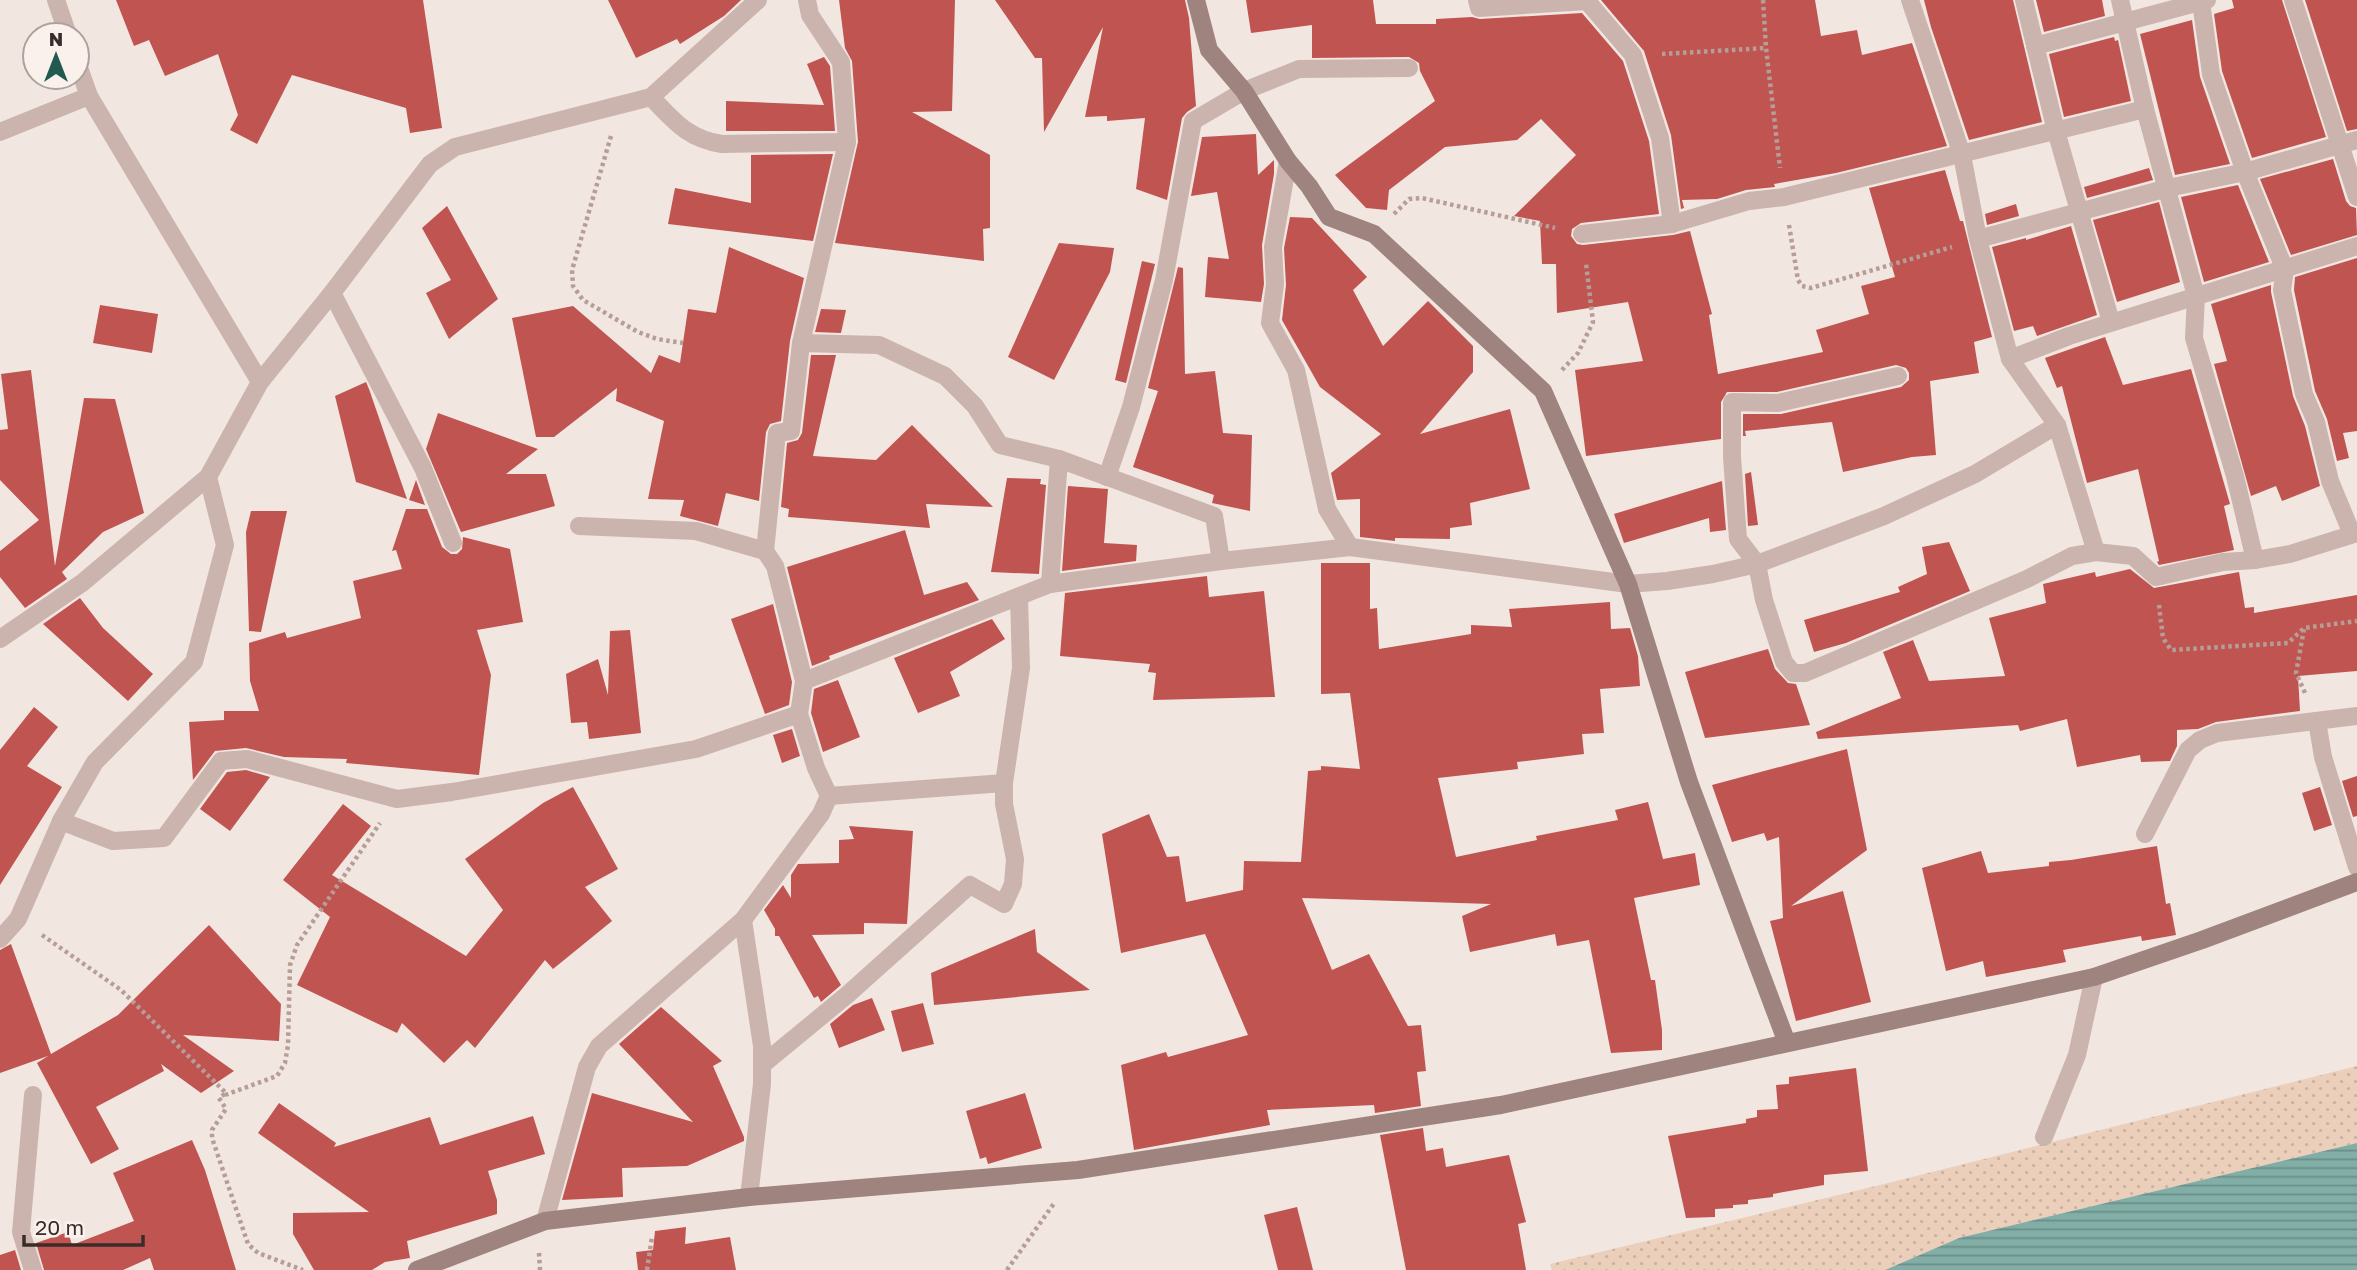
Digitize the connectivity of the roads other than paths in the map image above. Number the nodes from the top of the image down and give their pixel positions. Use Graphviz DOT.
graph roads {
  1 [pos="56,0"];
  2 [pos="758,0"];
  3 [pos="807,0"];
  4 [pos="1196,0"];
  5 [pos="1476,0"];
  6 [pos="1586,0"];
  7 [pos="1910,0"];
  8 [pos="2024,0"];
  9 [pos="2120,0"];
  10 [pos="2293,0"];
  11 [pos="2204,1"];
  12 [pos="63,21"];
  13 [pos="2126,21"];
  14 [pos="2035,46"];
  15 [pos="1409,68"];
  16 [pos="87,91"];
  17 [pos="1244,91"];
  18 [pos="89,96"];
  19 [pos="651,97"];
  20 [pos="2145,109"];
  21 [pos="2056,131"];
  22 [pos="0,132"];
  23 [pos="2349,141"];
  24 [pos="847,142"];
  25 [pos="1962,155"];
  26 [pos="1288,161"];
  27 [pos="2245,173"];
  28 [pos="2168,188"];
  29 [pos="2357,197"];
  30 [pos="2078,214"];
  31 [pos="1672,224"];
  32 [pos="1582,234"];
  33 [pos="1979,239"];
  34 [pos="2357,246"];
  35 [pos="2285,270"];
  36 [pos="332,293"];
  37 [pos="2196,296"];
  38 [pos="2111,322"];
  39 [pos="801,343"];
  40 [pos="2010,359"];
  41 [pos="1898,376"];
  42 [pos="260,382"];
  43 [pos="2057,425"];
  44 [pos="1059,459"];
  45 [pos="208,477"];
  46 [pos="1107,477"];
  47 [pos="579,526"];
  48 [pos="2355,533"];
  49 [pos="453,543"];
  50 [pos="1350,547"];
  51 [pos="765,551"];
  52 [pos="2096,552"];
  53 [pos="2255,560"];
  54 [pos="1221,561"];
  55 [pos="1757,564"];
  56 [pos="1050,584"];
  57 [pos="1628,584"];
  58 [pos="1019,597"];
  59 [pos="0,639"];
  60 [pos="804,681"];
  61 [pos="799,714"];
  62 [pos="2357,716"];
  63 [pos="2317,722"];
  64 [pos="1004,783"];
  65 [pos="829,796"];
  66 [pos="61,821"];
  67 [pos="2145,834"];
  68 [pos="2357,867"];
  69 [pos="2357,882"];
  70 [pos="743,920"];
  71 [pos="0,939"];
  72 [pos="2094,976"];
  73 [pos="1787,1043"];
  74 [pos="762,1065"];
  75 [pos="33,1095"];
  76 [pos="2044,1137"];
  77 [pos="749,1197"];
  78 [pos="545,1221"];
  79 [pos="33,1270"];
  80 [pos="417,1270"];
  1 -- 12 [label="street"];
  2 -- 19 [label="street"];
  3 -- 24 [label="street"];
  4 -- 17 [label="street"];
  5 -- 6 [label="street"];
  6 -- 31 [label="street"];
  7 -- 25 [label="street"];
  8 -- 14 [label="street"];
  9 -- 13 [label="street"];
  10 -- 23 [label="street"];
  11 -- 13 [label="street"];
  11 -- 27 [label="street"];
  13 -- 14 [label="street"];
  13 -- 20 [label="street"];
  14 -- 21 [label="street"];
  15 -- 17 [label="street"];
  16 -- 18 [label="street"];
  17 -- 26 [label="street"];
  17 -- 46 [label="street"];
  18 -- 22 [label="street"];
  18 -- 42 [label="street"];
  19 -- 24 [label="street"];
  19 -- 36 [label="street"];
  20 -- 21 [label="street"];
  20 -- 28 [label="street"];
  21 -- 25 [label="street"];
  21 -- 30 [label="street"];
  23 -- 27 [label="street"];
  23 -- 29 [label="street"];
  24 -- 39 [label="street"];
  25 -- 31 [label="street"];
  25 -- 33 [label="street"];
  26 -- 50 [label="street"];
  26 -- 57 [label="street"];
  27 -- 28 [label="street"];
  27 -- 35 [label="street"];
  28 -- 30 [label="street"];
  28 -- 37 [label="street"];
  30 -- 33 [label="street"];
  30 -- 38 [label="street"];
  31 -- 32 [label="street"];
  33 -- 40 [label="street"];
  34 -- 35 [label="street"];
  35 -- 37 [label="street"];
  35 -- 48 [label="street"];
  36 -- 42 [label="street"];
  36 -- 49 [label="street"];
  37 -- 38 [label="street"];
  37 -- 53 [label="street"];
  38 -- 40 [label="street"];
  39 -- 44 [label="street"];
  39 -- 51 [label="street"];
  40 -- 43 [label="street"];
  41 -- 55 [label="street"];
  42 -- 45 [label="street"];
  43 -- 52 [label="street"];
  43 -- 55 [label="street"];
  44 -- 46 [label="street"];
  44 -- 56 [label="street"];
  45 -- 59 [label="street"];
  45 -- 66 [label="street"];
  46 -- 54 [label="street"];
  47 -- 51 [label="street"];
  48 -- 53 [label="street"];
  50 -- 54 [label="street"];
  50 -- 57 [label="street"];
  51 -- 60 [label="street"];
  52 -- 53 [label="street"];
  52 -- 55 [label="street"];
  54 -- 56 [label="street"];
  55 -- 57 [label="street"];
  56 -- 58 [label="street"];
  57 -- 73 [label="street"];
  58 -- 60 [label="street"];
  58 -- 64 [label="street"];
  60 -- 61 [label="street"];
  61 -- 65 [label="street"];
  61 -- 66 [label="street"];
  62 -- 63 [label="street"];
  63 -- 67 [label="street"];
  63 -- 68 [label="street"];
  64 -- 65 [label="street"];
  64 -- 74 [label="street"];
  65 -- 70 [label="street"];
  66 -- 71 [label="street"];
  69 -- 72 [label="street"];
  70 -- 74 [label="street"];
  70 -- 78 [label="street"];
  72 -- 73 [label="street"];
  72 -- 76 [label="street"];
  73 -- 77 [label="street"];
  74 -- 77 [label="street"];
  75 -- 79 [label="street"];
  77 -- 78 [label="street"];
  78 -- 80 [label="street"];
}
